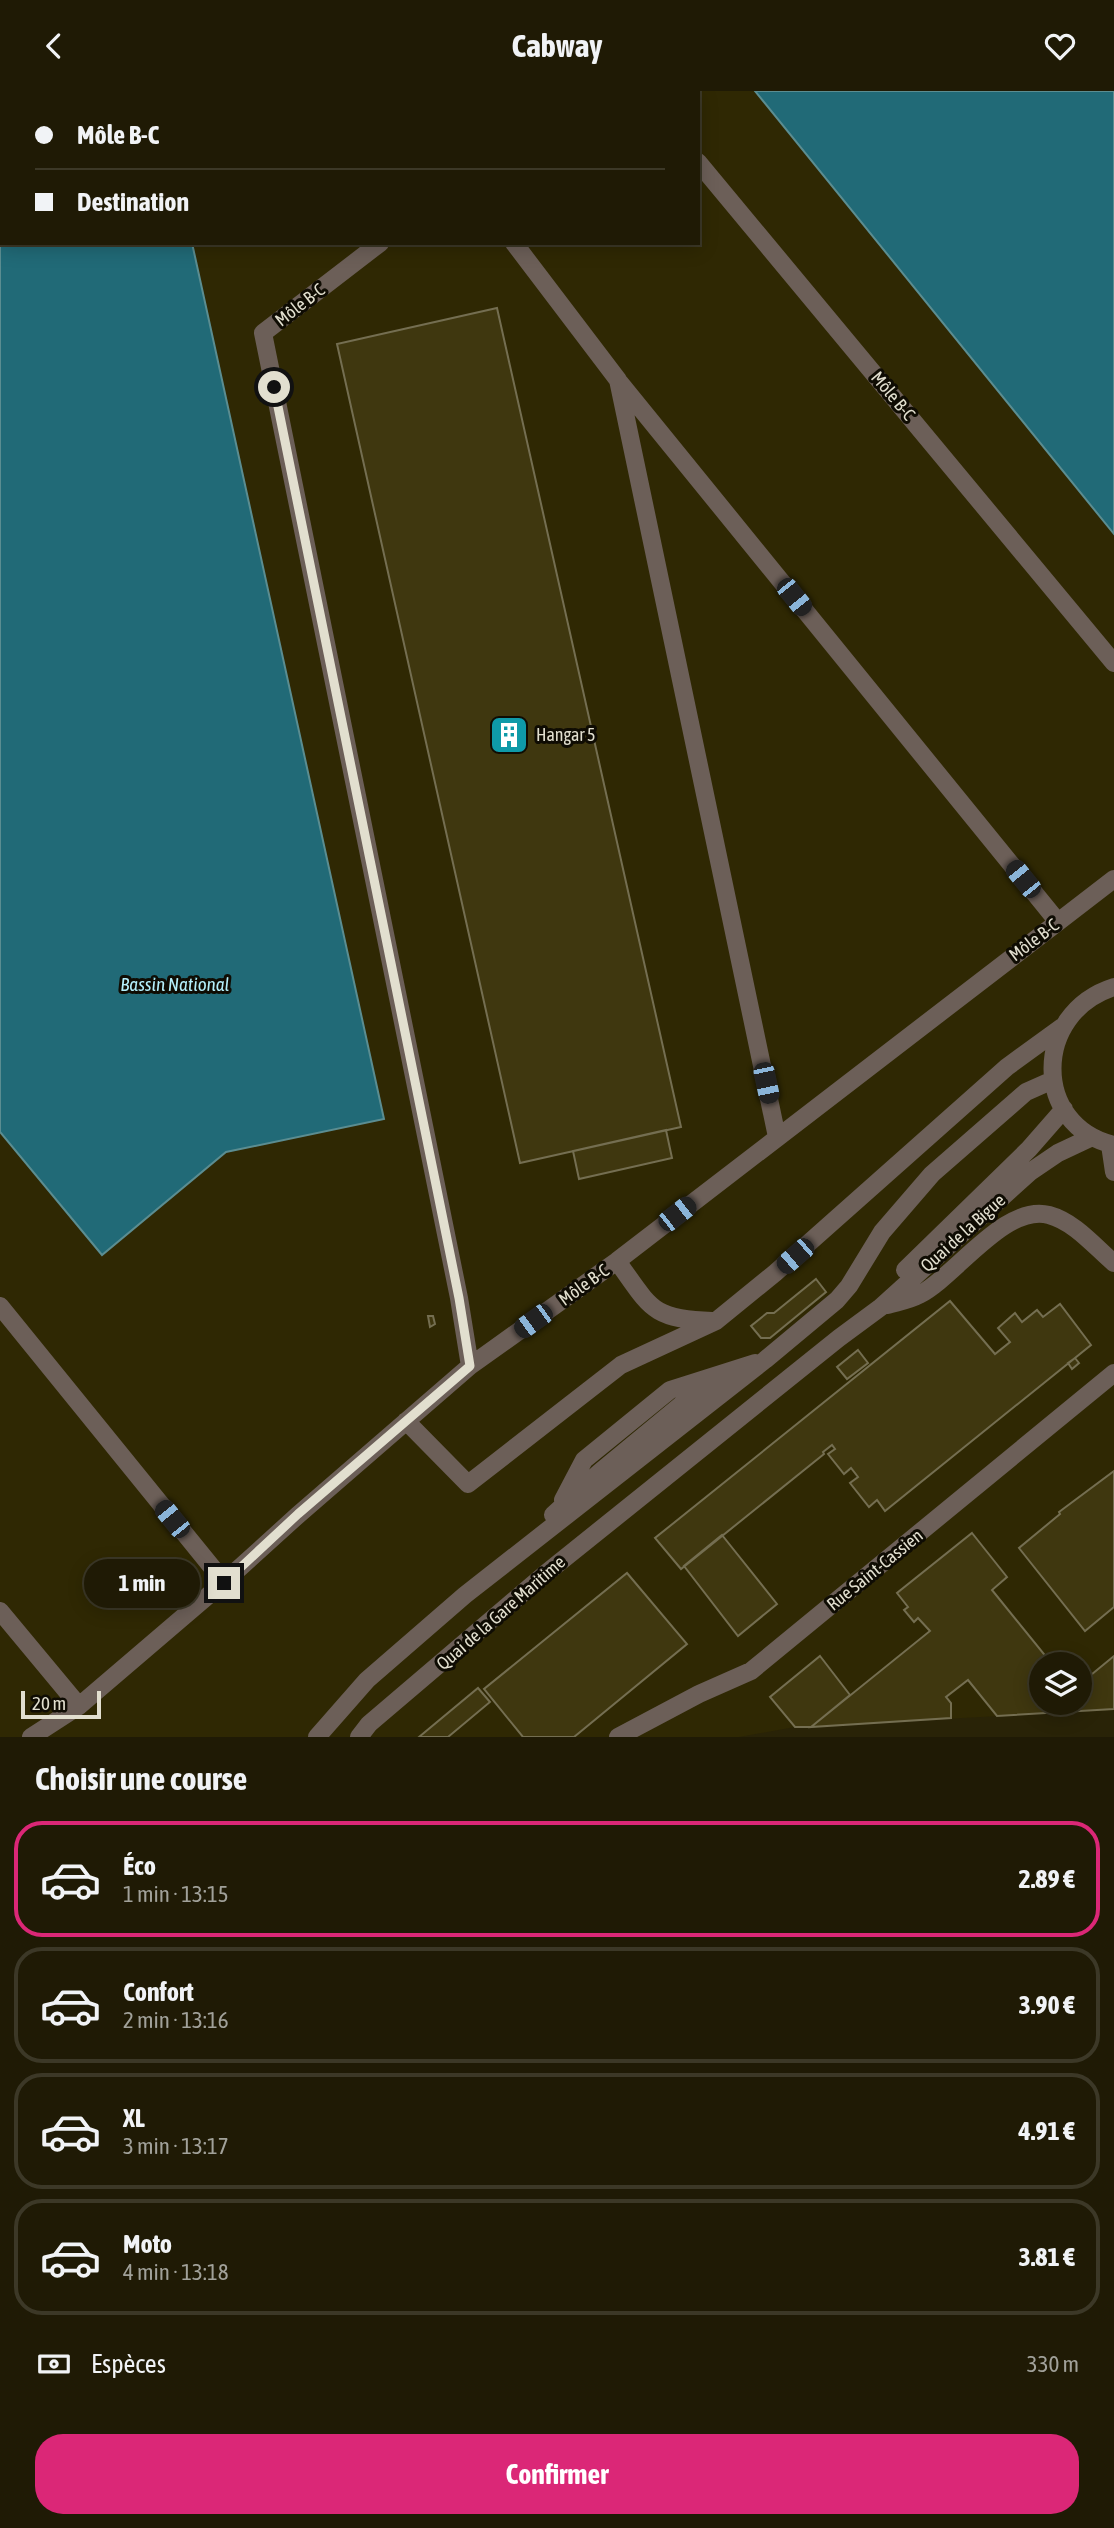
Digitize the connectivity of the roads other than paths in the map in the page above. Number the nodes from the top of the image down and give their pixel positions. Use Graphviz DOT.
graph roads {
  1 [pos="700,164"];
  2 [pos="377,245"];
  3 [pos="516,245"];
  4 [pos="618,380"];
  5 [pos="1114,663"];
  6 [pos="1114,879"];
  7 [pos="1058,922"];
  8 [pos="1114,987"];
  9 [pos="1062,1027"];
  10 [pos="1053,1080"];
  11 [pos="1064,1109"];
  12 [pos="777,1136"];
  13 [pos="1092,1136"];
  14 [pos="1112,1145"];
  15 [pos="1114,1172"];
  16 [pos="617,1261"];
  17 [pos="1114,1263"];
  18 [pos="0,1306"];
  19 [pos="881,1307"];
  20 [pos="716,1321"];
  21 [pos="839,1338"];
  22 [pos="765,1360"];
  23 [pos="470,1366"];
  24 [pos="1114,1373"];
  25 [pos="406,1421"];
  26 [pos="607,1524"];
  27 [pos="224,1583"];
  28 [pos="466,1595"];
  29 [pos="0,1611"];
  30 [pos="396,1703"];
  31 [pos="79,1706"];
  32 [pos="31,1737"];
  33 [pos="317,1737"];
  34 [pos="359,1737"];
  35 [pos="371,1737"];
  36 [pos="618,1737"];
  1 -- 5 [label="lane, Môle B-C"];
  2 -- 23 [label="lane, Môle B-C"];
  3 -- 4 [label="lane"];
  4 -- 7 [label="lane"];
  4 -- 12 [label="lane"];
  6 -- 7 [label="lane, Môle B-C"];
  7 -- 12 [label="lane, Môle B-C"];
  8 -- 9 [label="lane"];
  9 -- 10 [label="lane"];
  9 -- 20 [label="lane"];
  10 -- 11 [label="lane"];
  10 -- 22 [label="lane"];
  11 -- 13 [label="lane"];
  11 -- 21 [label="lane, Quai de la Bigue"];
  12 -- 16 [label="lane, Môle B-C"];
  13 -- 14 [label="lane"];
  13 -- 19 [label="lane, Quai de la Bigue"];
  14 -- 15 [label="lane"];
  16 -- 20 [label="lane"];
  16 -- 23 [label="lane, Môle B-C"];
  17 -- 19 [label="lane"];
  18 -- 27 [label="lane"];
  19 -- 21 [label="lane, Quai de la Bigue"];
  20 -- 25 [label="lane"];
  21 -- 26 [label="lane, Quai de la Bigue"];
  22 -- 28 [label="lane"];
  22 -- 28 [label="lane"];
  23 -- 25 [label="lane"];
  24 -- 36 [label="lane, Rue Saint-Cassien"];
  25 -- 27 [label="lane"];
  26 -- 30 [label="lane, Quai de la Gare Maritime"];
  27 -- 31 [label="lane"];
  28 -- 33 [label="lane"];
  29 -- 31 [label="lane"];
  30 -- 34 [label="lane, Quai de la Gare Maritime"];
  30 -- 35 [label="lane, Quai de la Gare Maritime"];
  31 -- 32 [label="lane"];
}
